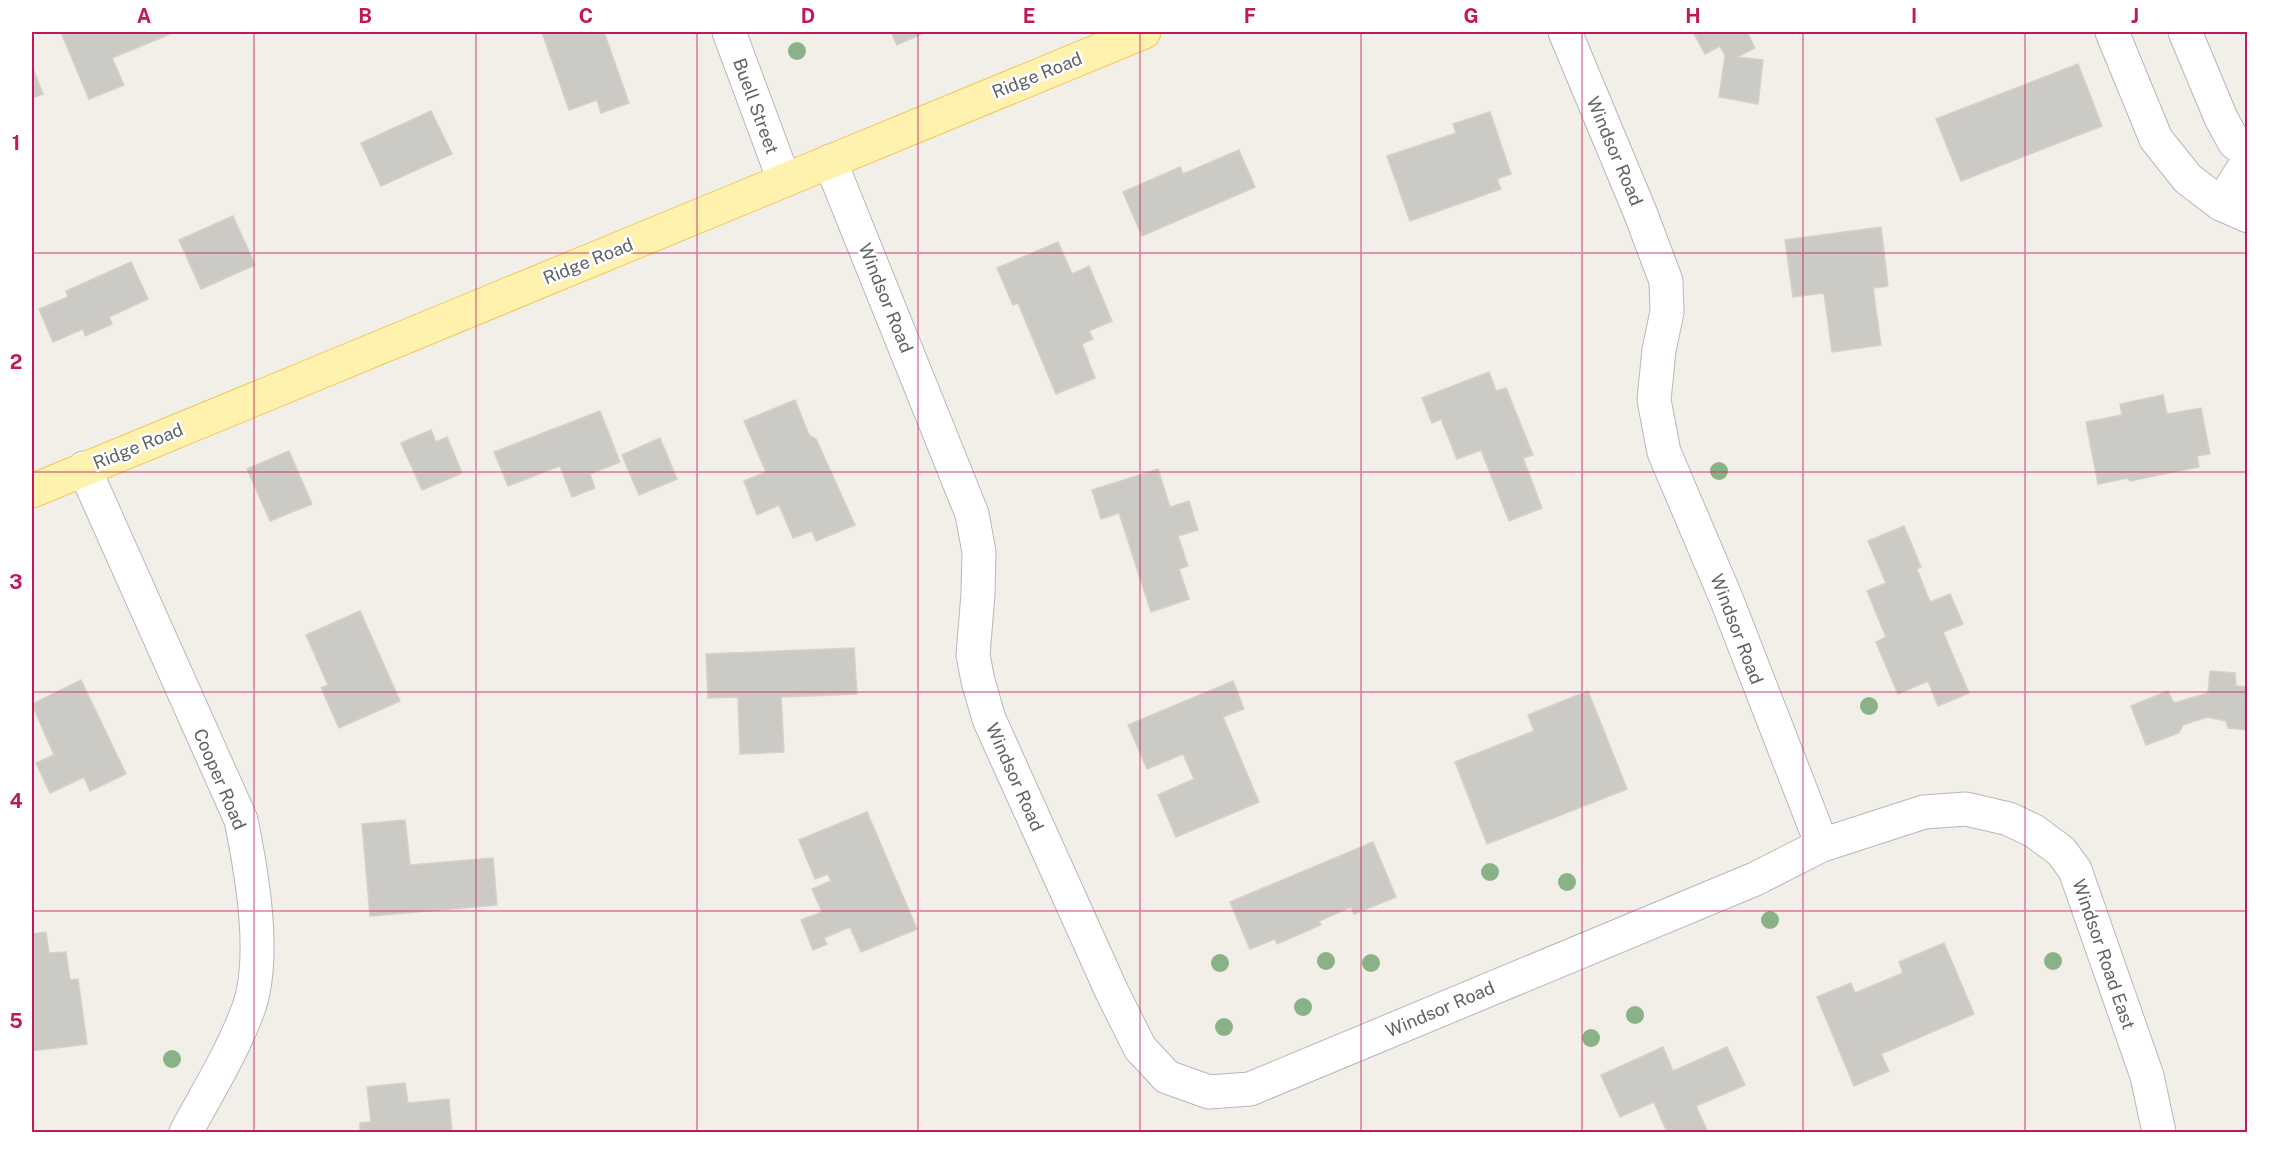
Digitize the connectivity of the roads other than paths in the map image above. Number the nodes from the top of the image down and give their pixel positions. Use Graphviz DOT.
graph roads {
  1 [pos="729,32"];
  2 [pos="1144,32"];
  3 [pos="1565,32"];
  4 [pos="2112,32"];
  5 [pos="2185,32"];
  6 [pos="2247,153"];
  7 [pos="830,161"];
  8 [pos="2247,161"];
  9 [pos="784,180"];
  10 [pos="2234,210"];
  11 [pos="84,468"];
  12 [pos="32,491"];
  13 [pos="1822,845"];
  14 [pos="186,1132"];
  15 [pos="2158,1132"];
  1 -- 9 [label="street, Buell Street"];
  2 -- 7 [label="main road, Ridge Road"];
  3 -- 13 [label="street, Windsor Road"];
  4 -- 10 [label="street"];
  5 -- 6 [label="street"];
  7 -- 9 [label="main road, Ridge Road"];
  7 -- 13 [label="street, Windsor Road"];
  8 -- 10 [label="street"];
  9 -- 11 [label="main road, Ridge Road"];
  11 -- 12 [label="main road, Ridge Road"];
  11 -- 14 [label="street, Cooper Road"];
  13 -- 15 [label="street, Windsor Road East"];
}
